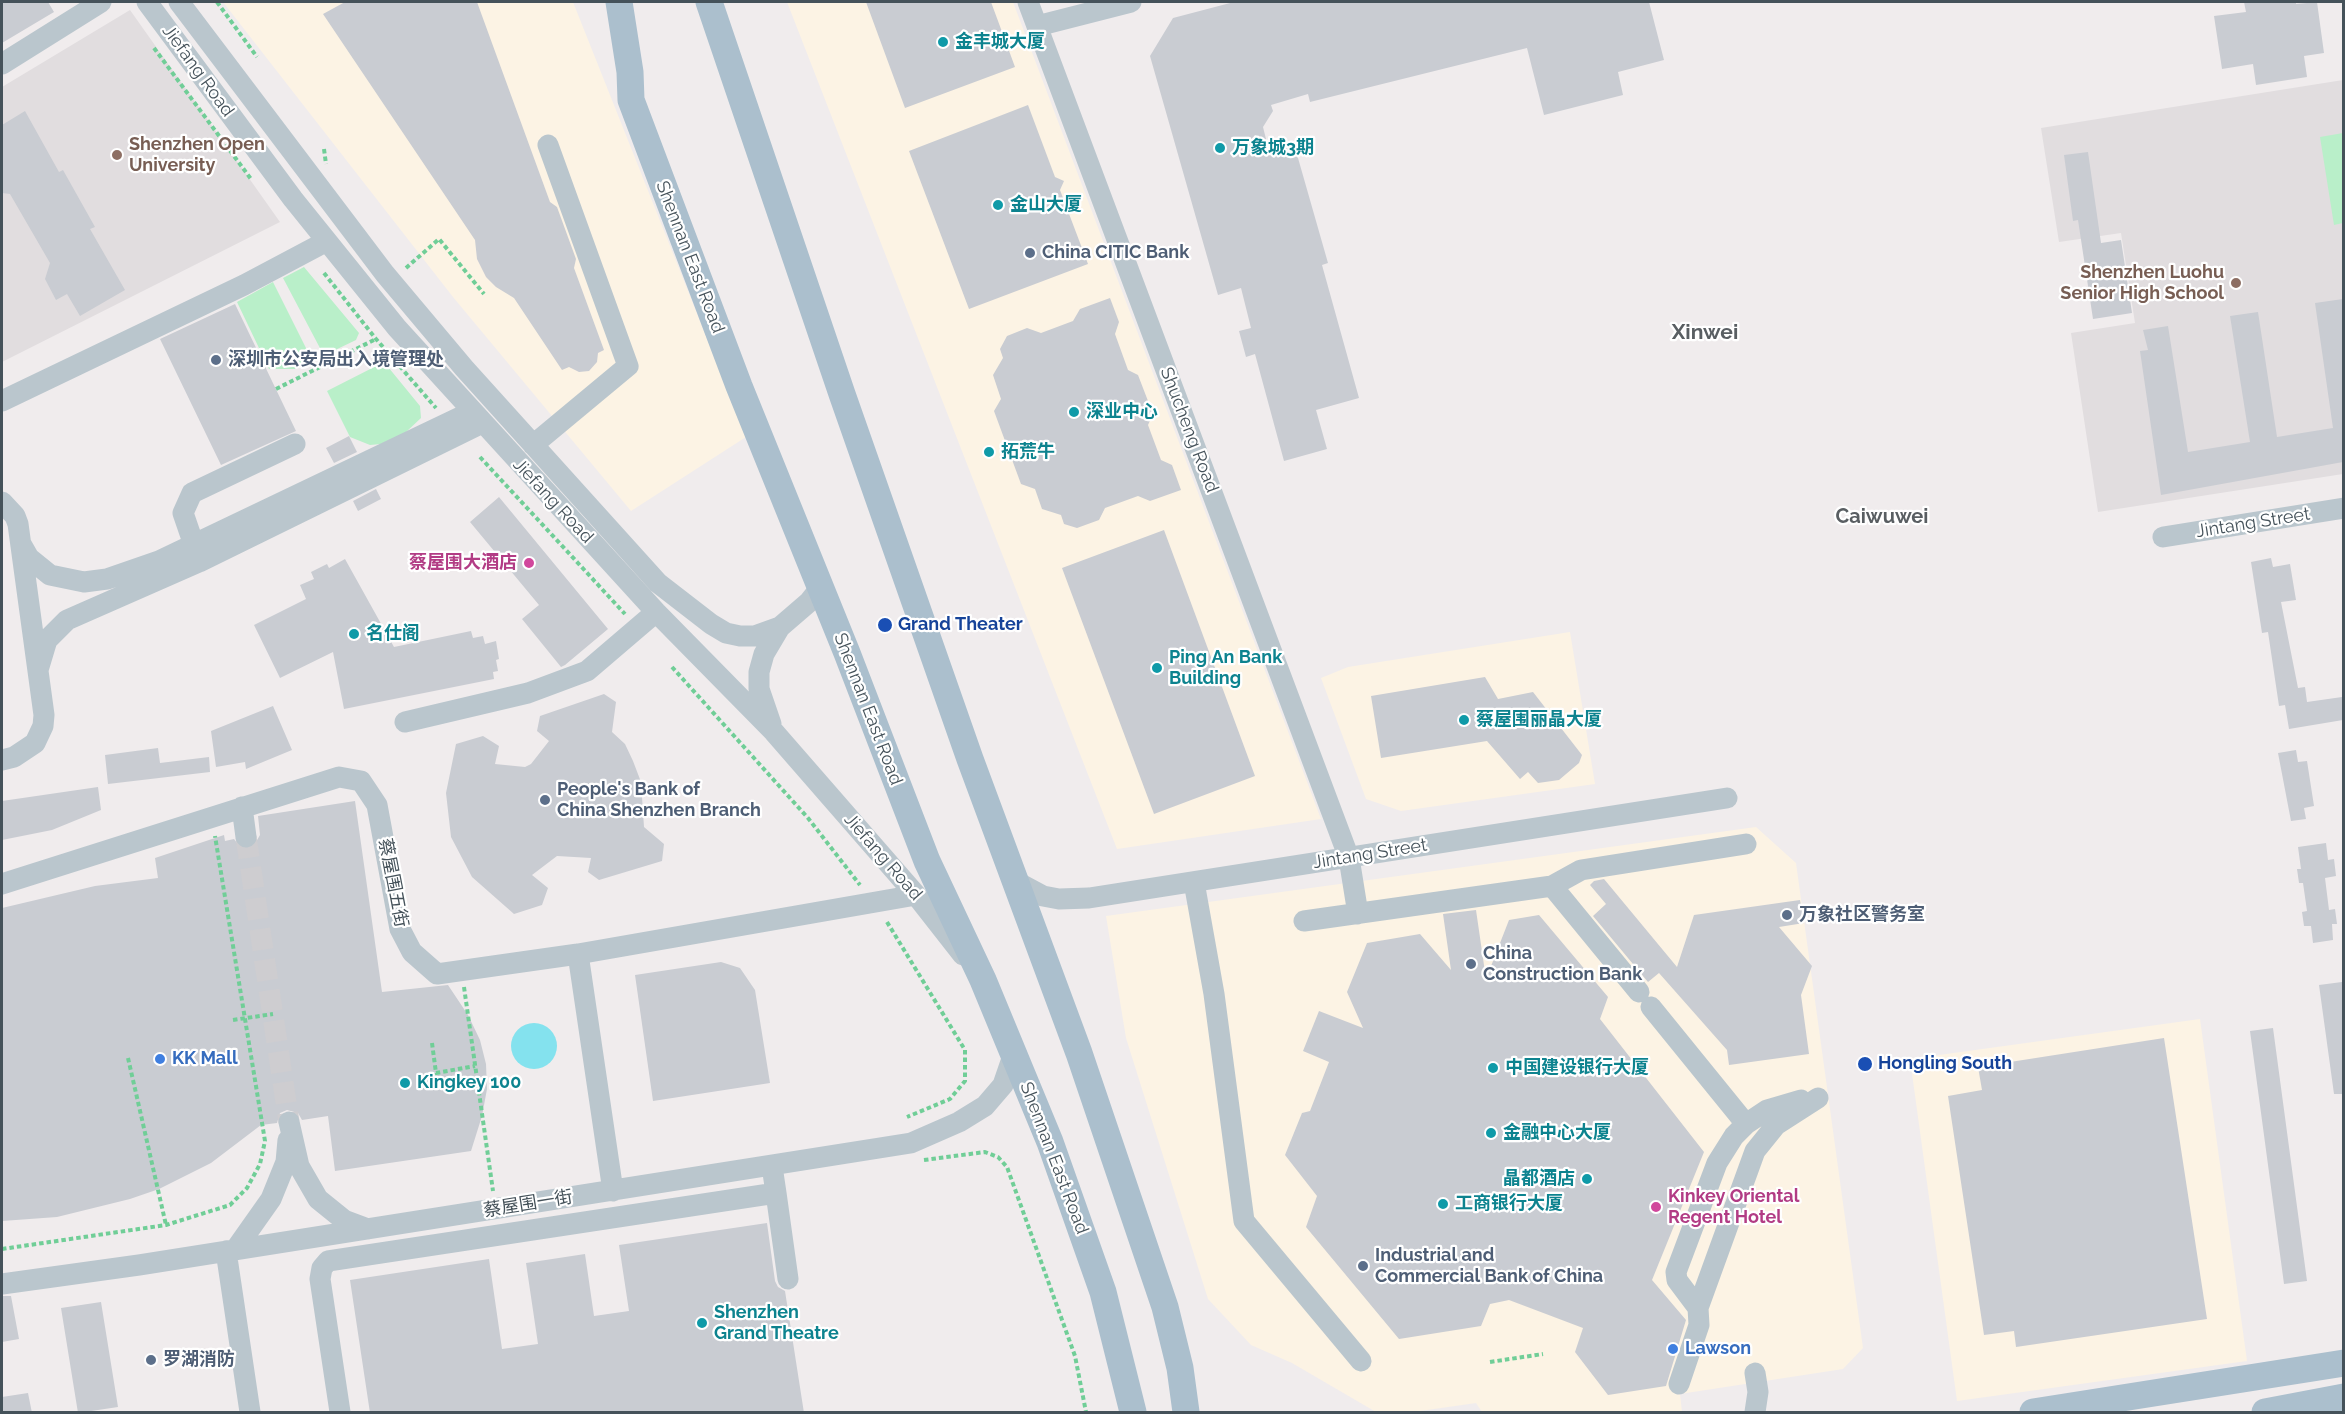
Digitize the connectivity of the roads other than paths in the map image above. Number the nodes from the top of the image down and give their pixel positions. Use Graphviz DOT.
graph roads {
  1 [pos="147,2"];
  2 [pos="179,2"];
  3 [pos="618,2"];
  4 [pos="709,2"];
  5 [pos="1131,2"];
  6 [pos="91,4"];
  7 [pos="1037,9"];
  8 [pos="2,64"];
  9 [pos="548,145"];
  10 [pos="327,241"];
  11 [pos="2,401"];
  12 [pos="476,417"];
  13 [pos="295,444"];
  14 [pos="533,445"];
  15 [pos="2,502"];
  16 [pos="2343,508"];
  17 [pos="2163,537"];
  18 [pos="21,544"];
  19 [pos="194,545"];
  20 [pos="820,588"];
  21 [pos="656,612"];
  22 [pos="780,627"];
  23 [pos="38,670"];
  24 [pos="405,722"];
  25 [pos="774,732"];
  26 [pos="2,760"];
  27 [pos="1727,798"];
  28 [pos="242,807"];
  29 [pos="246,837"];
  30 [pos="1746,844"];
  31 [pos="1349,858"];
  32 [pos="1015,881"];
  33 [pos="1194,882"];
  34 [pos="2,884"];
  35 [pos="1552,886"];
  36 [pos="916,895"];
  37 [pos="1358,914"];
  38 [pos="1304,921"];
  39 [pos="578,954"];
  40 [pos="982,980"];
  41 [pos="1014,1053"];
  42 [pos="1746,1124"];
  43 [pos="772,1166"];
  44 [pos="613,1191"];
  45 [pos="776,1193"];
  46 [pos="369,1229"];
  47 [pos="231,1251"];
  48 [pos="788,1279"];
  49 [pos="2,1284"];
  50 [pos="1698,1308"];
  51 [pos="1115,1339"];
  52 [pos="1361,1361"];
  53 [pos="2343,1363"];
  54 [pos="1180,1368"];
  55 [pos="1679,1384"];
  56 [pos="2343,1397"];
  57 [pos="250,1413"];
  58 [pos="340,1413"];
  59 [pos="1117,1413"];
  60 [pos="1133,1413"];
  61 [pos="1186,1413"];
  62 [pos="1194,1413"];
  63 [pos="1755,1413"];
  64 [pos="1770,1413"];
  65 [pos="2032,1413"];
  66 [pos="2265,1413"];
  1 -- 10 [label="street, Jiefang Road"];
  2 -- 14 [label="street, Jiefang Road"];
  3 -- 20 [label="main road, Shennan East Road"];
  4 -- 32 [label="main road"];
  5 -- 7 [label="street"];
  6 -- 8 [label="street"];
  7 -- 31 [label="street, Shucheng Road"];
  9 -- 14 [label="street"];
  10 -- 11 [label="street"];
  10 -- 12 [label="street, Jiefang Road"];
  12 -- 19 [label="street"];
  12 -- 21 [label="street, Jiefang Road"];
  12 -- 23 [label="street"];
  13 -- 19 [label="street"];
  14 -- 22 [label="street, Jiefang Road"];
  15 -- 18 [label="street"];
  16 -- 17 [label="street, Jintang Street"];
  18 -- 19 [label="street"];
  18 -- 23 [label="street"];
  20 -- 22 [label="street, Jiefang Road"];
  20 -- 40 [label="main road, Shennan East Road"];
  21 -- 24 [label="street"];
  21 -- 25 [label="street, Jiefang Road"];
  22 -- 25 [label="street"];
  23 -- 26 [label="street"];
  25 -- 36 [label="street, Jiefang Road"];
  27 -- 31 [label="street, Jintang Street"];
  28 -- 29 [label="street"];
  28 -- 34 [label="street, 蔡屋围五街"];
  28 -- 39 [label="street, 蔡屋围五街"];
  30 -- 35 [label="street"];
  31 -- 33 [label="street, Jintang Street"];
  31 -- 37 [label="street, Shucheng Road"];
  32 -- 33 [label="street, Jintang Street"];
  32 -- 54 [label="main road"];
  33 -- 52 [label="street"];
  35 -- 37 [label="street"];
  35 -- 42 [label="street"];
  36 -- 39 [label="street, 蔡屋围五街"];
  36 -- 40 [label="street, Jiefang Road"];
  37 -- 38 [label="street"];
  39 -- 44 [label="street"];
  40 -- 41 [label="main road, Shennan East Road"];
  41 -- 43 [label="street, 蔡屋围一街"];
  41 -- 51 [label="main road, Shennan East Road"];
  42 -- 50 [label="street"];
  42 -- 50 [label="street"];
  43 -- 44 [label="street, 蔡屋围一街"];
  43 -- 45 [label="street"];
  44 -- 46 [label="street, 蔡屋围一街"];
  45 -- 48 [label="street"];
  45 -- 58 [label="street"];
  46 -- 47 [label="street, 蔡屋围一街"];
  46 -- 47 [label="street"];
  47 -- 49 [label="street, 蔡屋围一街"];
  47 -- 57 [label="street"];
  50 -- 55 [label="street"];
  51 -- 59 [label="main road"];
  51 -- 60 [label="main road, Shennan East Road"];
  53 -- 65 [label="main road"];
  54 -- 61 [label="main road"];
  54 -- 62 [label="main road"];
  56 -- 66 [label="main road"];
  63 -- 64 [label="street"];
}
